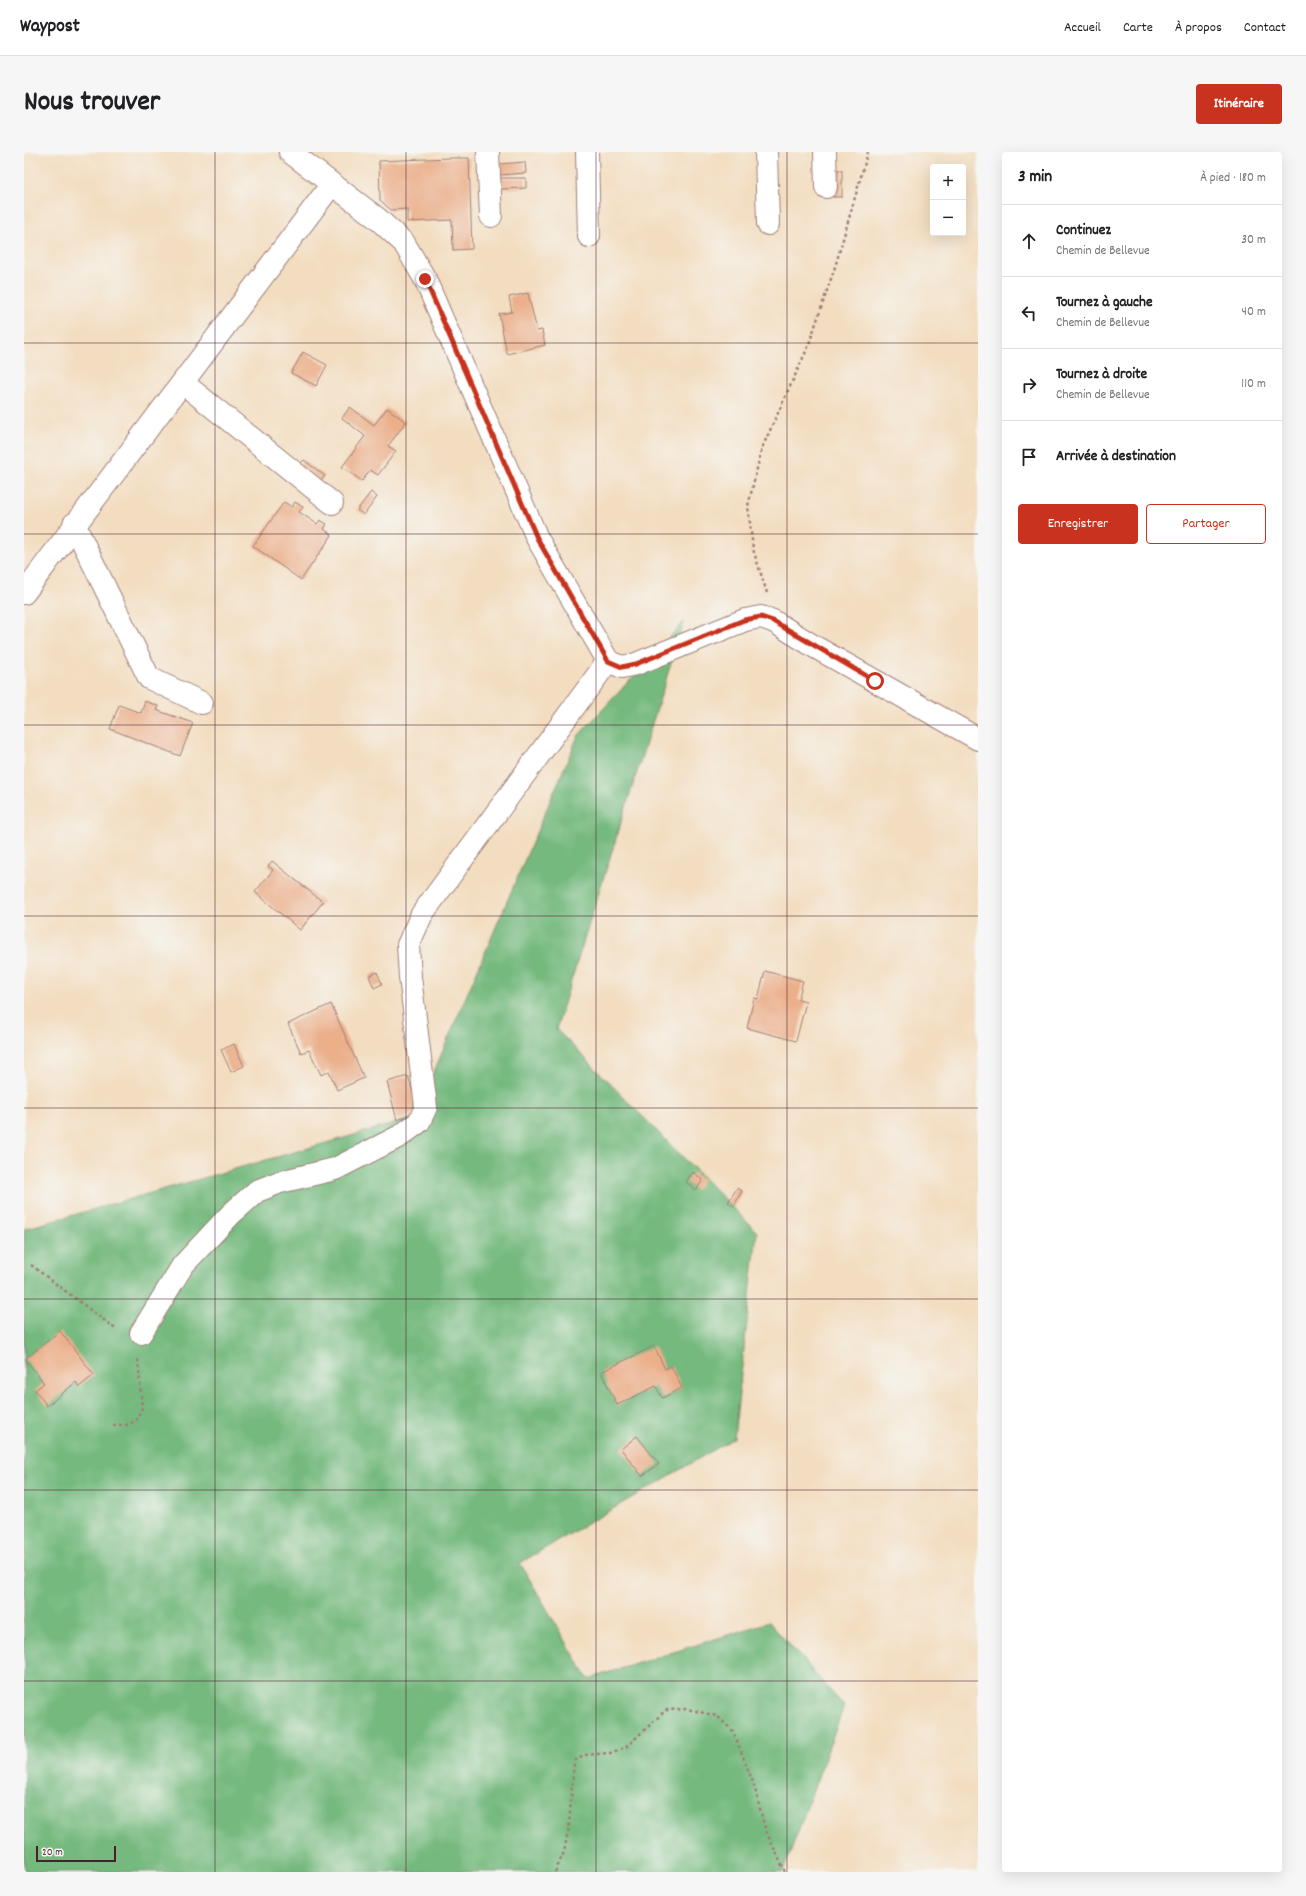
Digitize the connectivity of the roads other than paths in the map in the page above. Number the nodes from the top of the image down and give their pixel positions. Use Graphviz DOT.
graph roads {
  1 [pos="290,152"];
  2 [pos="488,152"];
  3 [pos="587,152"];
  4 [pos="766,152"];
  5 [pos="824,152"];
  6 [pos="332,184"];
  7 [pos="826,187"];
  8 [pos="491,216"];
  9 [pos="768,224"];
  10 [pos="589,236"];
  11 [pos="183,383"];
  12 [pos="332,503"];
  13 [pos="74,524"];
  14 [pos="24,593"];
  15 [pos="608,661"];
  16 [pos="202,703"];
  17 [pos="978,739"];
  18 [pos="141,1333"];
  1 -- 6 [label="street"];
  2 -- 8 [label="street"];
  3 -- 10 [label="street"];
  4 -- 9 [label="street"];
  5 -- 7 [label="street"];
  6 -- 11 [label="street"];
  6 -- 15 [label="street"];
  11 -- 12 [label="street"];
  11 -- 13 [label="street"];
  13 -- 14 [label="street"];
  13 -- 16 [label="street"];
  15 -- 17 [label="street"];
  15 -- 18 [label="street"];
}
